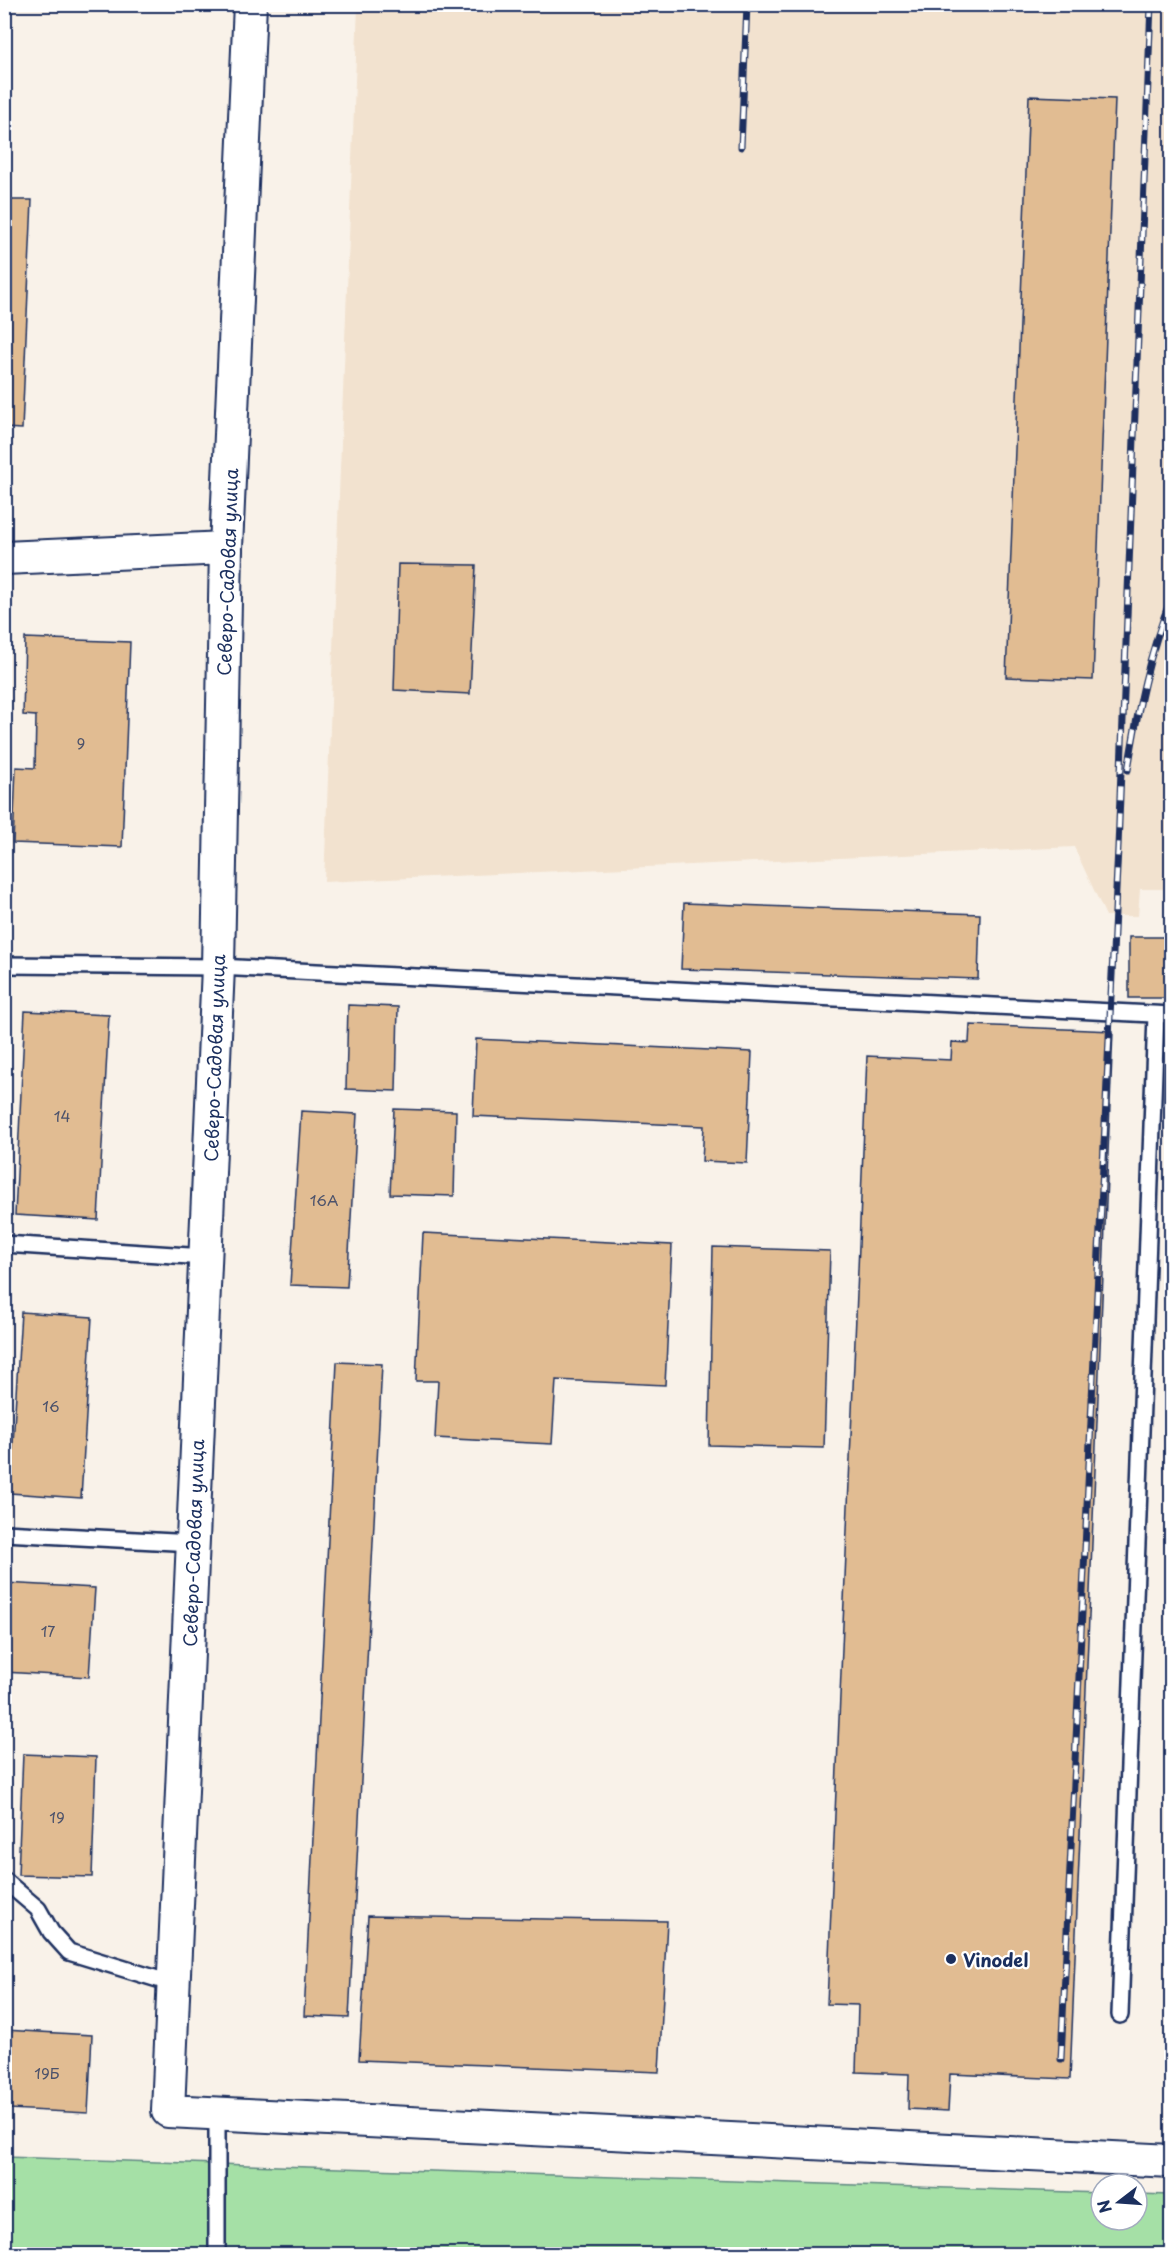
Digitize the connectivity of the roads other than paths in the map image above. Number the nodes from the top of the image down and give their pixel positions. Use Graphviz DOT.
graph roads {
  1 [pos="250,4"];
  2 [pos="226,548"];
  3 [pos="4,558"];
  4 [pos="4,965"];
  5 [pos="218,966"];
  6 [pos="1164,1015"];
  7 [pos="4,1244"];
  8 [pos="205,1257"];
  9 [pos="4,1533"];
  10 [pos="193,1543"];
  11 [pos="4,1880"];
  12 [pos="174,1984"];
  13 [pos="1120,2015"];
  14 [pos="217,2113"];
  15 [pos="1172,2162"];
  16 [pos="217,2254"];
  1 -- 2 [label="street, Северо-Садовая улица"];
  2 -- 3 [label="street"];
  2 -- 5 [label="street, Северо-Садовая улица"];
  4 -- 5 [label="lane"];
  5 -- 6 [label="lane"];
  5 -- 8 [label="street, Северо-Садовая улица"];
  6 -- 13 [label="lane"];
  7 -- 8 [label="lane"];
  8 -- 10 [label="street, Северо-Садовая улица"];
  9 -- 10 [label="lane"];
  10 -- 12 [label="street, Северо-Садовая улица"];
  11 -- 12 [label="lane"];
  12 -- 14 [label="street, Северо-Садовая улица"];
  14 -- 15 [label="street"];
  14 -- 16 [label="lane"];
}
